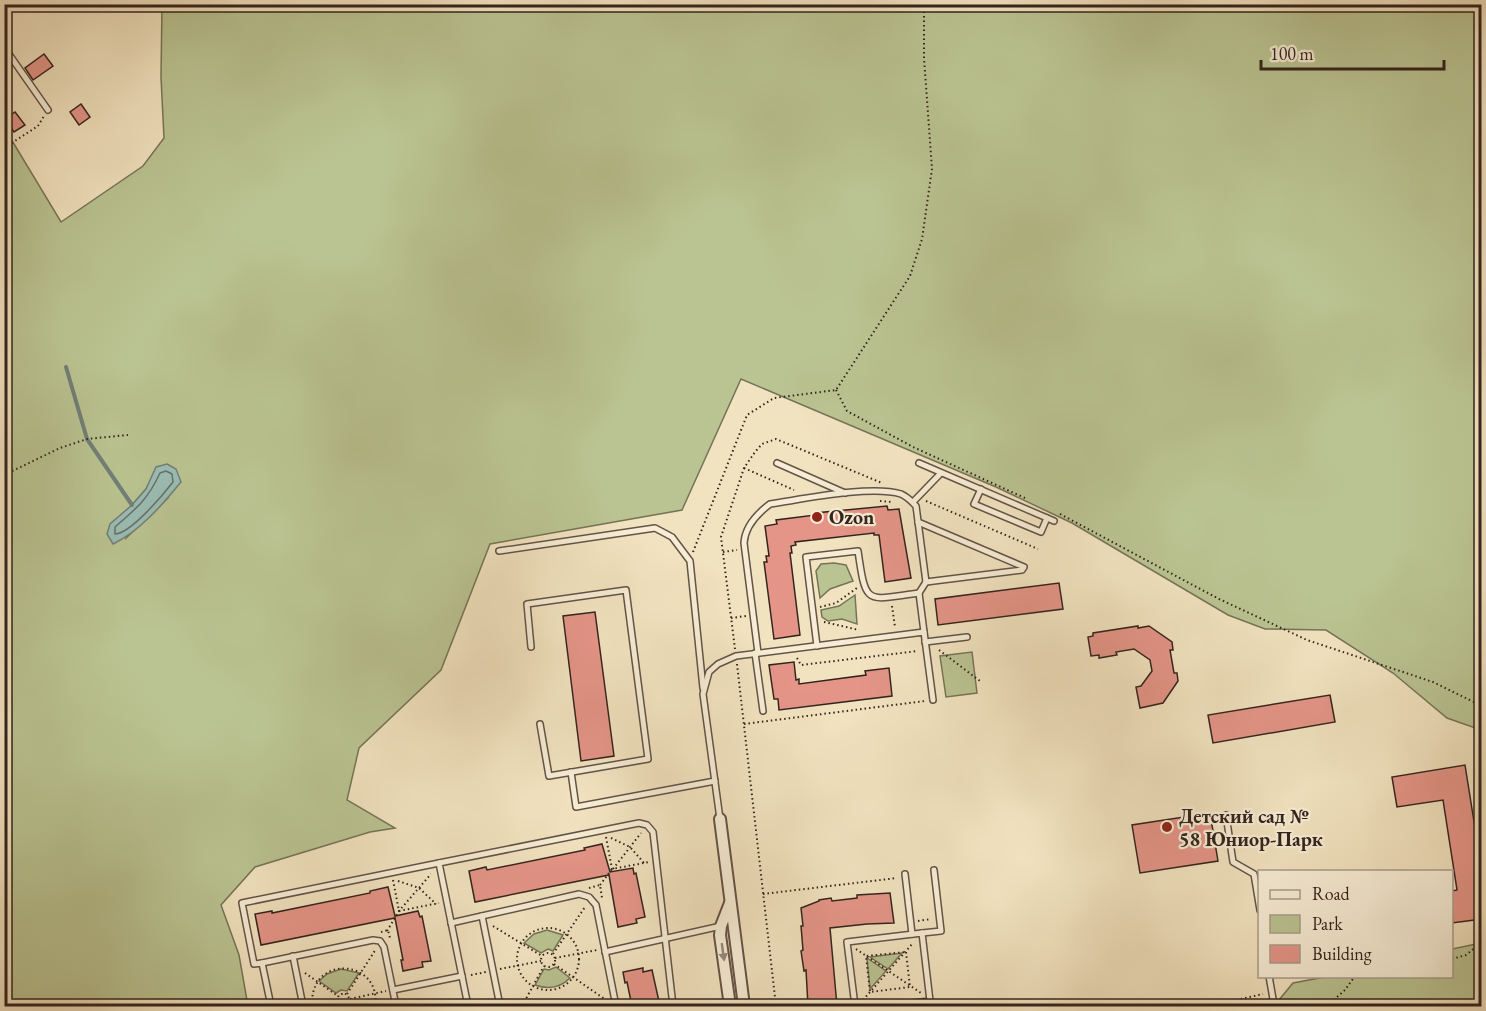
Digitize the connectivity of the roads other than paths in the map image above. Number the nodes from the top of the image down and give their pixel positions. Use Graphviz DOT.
graph roads {
  1 [pos="4,47"];
  2 [pos="48,110"];
  3 [pos="919,463"];
  4 [pos="777,464"];
  5 [pos="941,473"];
  6 [pos="981,489"];
  7 [pos="846,494"];
  8 [pos="913,502"];
  9 [pos="1047,518"];
  10 [pos="1054,520"];
  11 [pos="918,522"];
  12 [pos="499,551"];
  13 [pos="926,582"];
  14 [pos="919,593"];
  15 [pos="924,632"];
  16 [pos="967,637"];
  17 [pos="928,642"];
  18 [pos="817,646"];
  19 [pos="531,647"];
  20 [pos="757,653"];
  21 [pos="703,694"];
  22 [pos="933,700"];
  23 [pos="763,711"];
  24 [pos="540,724"];
  25 [pos="571,772"];
  26 [pos="715,781"];
  27 [pos="1226,815"];
  28 [pos="720,819"];
  29 [pos="439,863"];
  30 [pos="934,870"];
  31 [pos="905,874"];
  32 [pos="1258,898"];
  33 [pos="731,900"];
  34 [pos="482,918"];
  35 [pos="451,923"];
  36 [pos="721,926"];
  37 [pos="922,933"];
  38 [pos="912,934"];
  39 [pos="665,938"];
  40 [pos="605,950"];
  41 [pos="293,956"];
  42 [pos="262,963"];
  43 [pos="462,976"];
  44 [pos="1269,978"];
  45 [pos="393,990"];
  46 [pos="919,1004"];
  47 [pos="271,1006"];
  48 [pos="303,1006"];
  49 [pos="396,1006"];
  50 [pos="468,1006"];
  51 [pos="500,1006"];
  52 [pos="614,1006"];
  53 [pos="673,1006"];
  54 [pos="730,1006"];
  55 [pos="744,1006"];
  56 [pos="856,1006"];
  57 [pos="885,1006"];
  58 [pos="1269,1006"];
  1 -- 2 [label="lane"];
  3 -- 5 [label="lane"];
  4 -- 7 [label="lane"];
  5 -- 6 [label="lane"];
  5 -- 8 [label="lane"];
  6 -- 9 [label="lane"];
  6 -- 9 [label="lane"];
  7 -- 8 [label="lane"];
  7 -- 20 [label="lane"];
  8 -- 11 [label="lane"];
  9 -- 10 [label="lane"];
  11 -- 13 [label="lane"];
  11 -- 13 [label="lane"];
  12 -- 21 [label="lane"];
  13 -- 14 [label="lane"];
  14 -- 15 [label="lane"];
  14 -- 18 [label="lane"];
  15 -- 17 [label="lane"];
  15 -- 18 [label="lane"];
  16 -- 17 [label="lane"];
  17 -- 22 [label="lane"];
  18 -- 20 [label="lane"];
  19 -- 25 [label="lane"];
  20 -- 21 [label="lane"];
  20 -- 23 [label="lane"];
  21 -- 26 [label="lane"];
  24 -- 25 [label="lane"];
  25 -- 26 [label="lane"];
  26 -- 28 [label="lane"];
  27 -- 32 [label="lane"];
  28 -- 33 [label="street"];
  29 -- 35 [label="lane"];
  29 -- 39 [label="lane"];
  29 -- 42 [label="lane"];
  30 -- 37 [label="lane"];
  31 -- 38 [label="lane"];
  33 -- 36 [label="street"];
  33 -- 55 [label="street"];
  34 -- 35 [label="lane"];
  34 -- 40 [label="lane"];
  34 -- 51 [label="lane"];
  35 -- 43 [label="lane"];
  36 -- 39 [label="lane"];
  36 -- 54 [label="street, one-way"];
  37 -- 38 [label="lane"];
  37 -- 46 [label="lane"];
  38 -- 56 [label="lane"];
  39 -- 40 [label="lane"];
  39 -- 53 [label="lane"];
  40 -- 52 [label="lane"];
  41 -- 42 [label="lane"];
  41 -- 45 [label="lane"];
  41 -- 48 [label="lane"];
  42 -- 47 [label="lane"];
  43 -- 45 [label="lane"];
  43 -- 50 [label="lane"];
  44 -- 58 [label="lane"];
  45 -- 49 [label="lane"];
  46 -- 57 [label="lane"];
}
